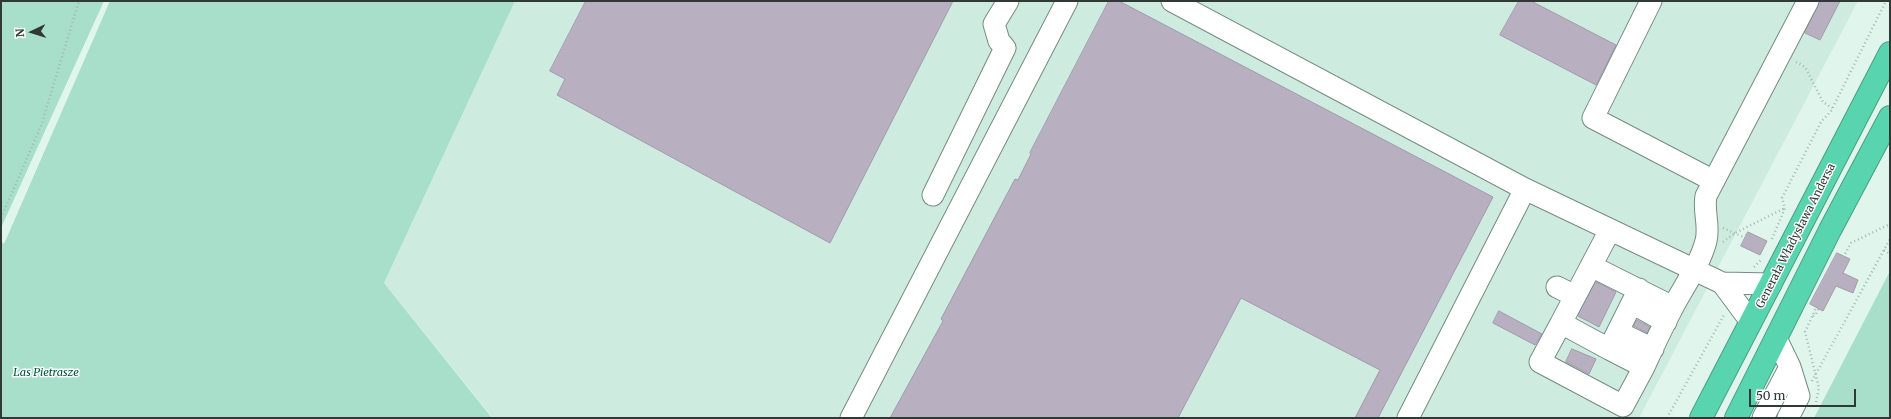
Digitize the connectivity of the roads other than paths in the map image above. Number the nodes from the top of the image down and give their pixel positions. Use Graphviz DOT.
graph roads {
  1 [pos="1008,1"];
  2 [pos="1067,1"];
  3 [pos="1172,1"];
  4 [pos="1651,1"];
  5 [pos="1808,1"];
  6 [pos="1890,53"];
  7 [pos="1890,116"];
  8 [pos="1714,180"];
  9 [pos="1525,189"];
  10 [pos="933,195"];
  11 [pos="1610,230"];
  12 [pos="1591,266"];
  13 [pos="1694,270"];
  14 [pos="1722,283"];
  15 [pos="1771,284"];
  16 [pos="1624,318"];
  17 [pos="1751,322"];
  18 [pos="1561,323"];
  19 [pos="1659,336"];
  20 [pos="1776,338"];
  21 [pos="1790,366"];
  22 [pos="851,418"];
  23 [pos="1408,418"];
  24 [pos="1701,418"];
  25 [pos="1736,418"];
  26 [pos="1763,418"];
  27 [pos="1788,418"];
  1 -- 10 [label="lane"];
  2 -- 22 [label="lane"];
  3 -- 9 [label="lane"];
  4 -- 8 [label="lane"];
  5 -- 8 [label="lane"];
  6 -- 15 [label="highway, Generała Władysława Andersa"];
  7 -- 20 [label="highway"];
  8 -- 13 [label="lane"];
  9 -- 11 [label="lane"];
  9 -- 23 [label="lane"];
  11 -- 12 [label="lane"];
  11 -- 13 [label="lane"];
  12 -- 16 [label="lane"];
  12 -- 18 [label="lane"];
  13 -- 14 [label="lane"];
  13 -- 19 [label="lane"];
  14 -- 15 [label="lane"];
  14 -- 17 [label="lane"];
  15 -- 17 [label="highway, Generała Władysława Andersa"];
  16 -- 18 [label="lane"];
  16 -- 19 [label="lane"];
  16 -- 19 [label="lane"];
  16 -- 19 [label="lane"];
  17 -- 24 [label="highway, Generała Władysława Andersa"];
  18 -- 19 [label="lane"];
  20 -- 21 [label="lane"];
  20 -- 25 [label="highway"];
  21 -- 26 [label="lane"];
  21 -- 27 [label="lane"];
}
